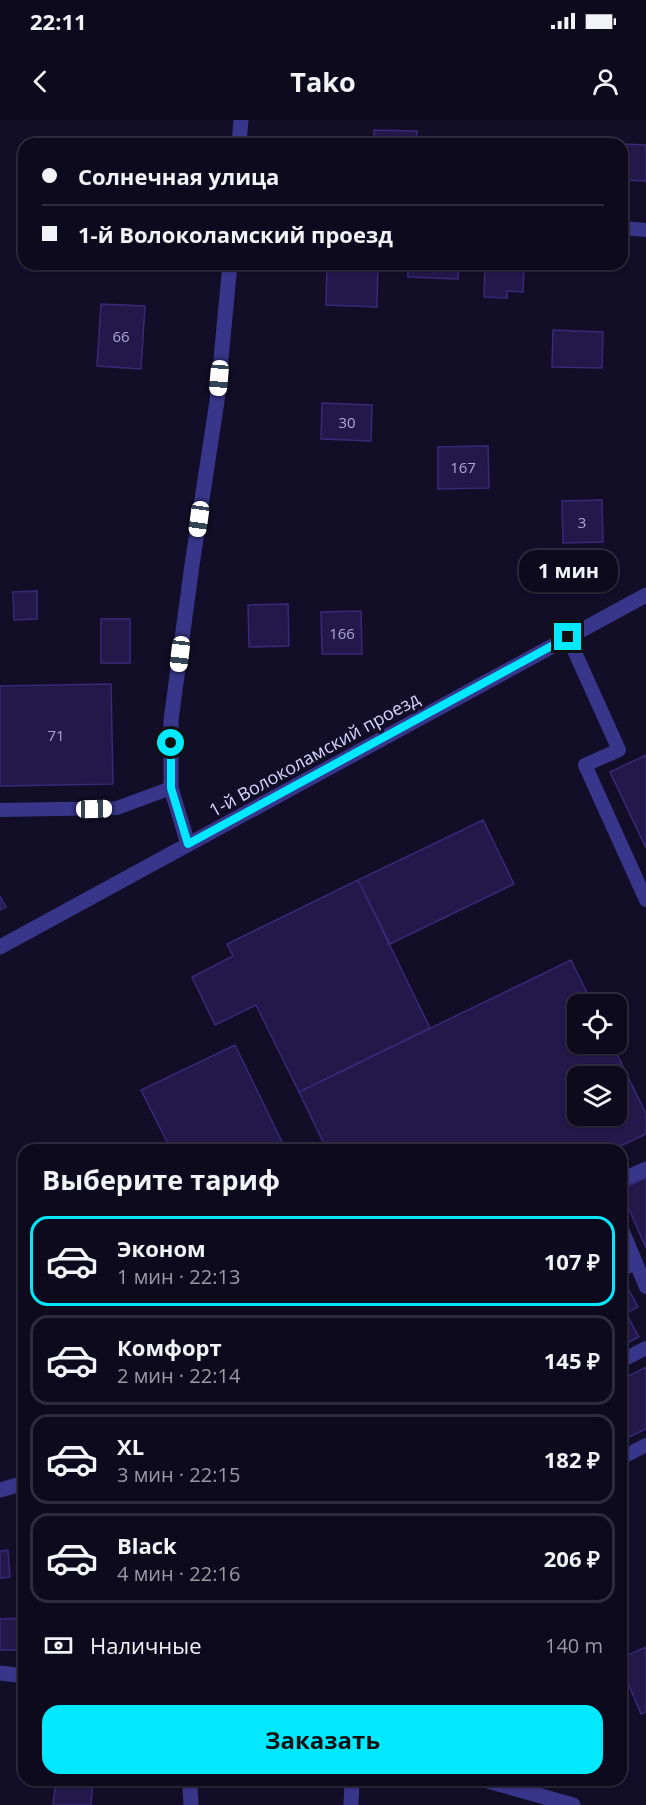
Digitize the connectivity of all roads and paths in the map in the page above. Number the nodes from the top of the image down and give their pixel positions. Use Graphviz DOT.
graph roads {
  1 [pos="241,120"];
  2 [pos="240,138"];
  3 [pos="628,228"];
  4 [pos="646,230"];
  5 [pos="229,270"];
  6 [pos="646,595"];
  7 [pos="568,637"];
  8 [pos="171,788"];
  9 [pos="0,810"];
  10 [pos="188,844"];
  11 [pos="646,900"];
  12 [pos="0,946"];
  13 [pos="646,1168"];
  14 [pos="627,1176"];
  15 [pos="627,1242"];
  16 [pos="635,1263"];
  17 [pos="627,1267"];
  18 [pos="646,1287"];
  19 [pos="646,1348"];
  20 [pos="627,1358"];
  21 [pos="646,1445"];
  22 [pos="627,1455"];
  23 [pos="18,1485"];
  24 [pos="0,1490"];
  25 [pos="0,1673"];
  26 [pos="18,1675"];
  27 [pos="352,1786"];
  28 [pos="505,1786"];
  29 [pos="190,1787"];
  30 [pos="191,1805"];
  31 [pos="351,1805"];
  32 [pos="573,1805"];
  1 -- 2 [label="street"];
  3 -- 4 [label="lane"];
  5 -- 8 [label="street"];
  6 -- 7 [label="street, 1-й Волоколамский проезд"];
  7 -- 10 [label="street, 1-й Волоколамский проезд"];
  7 -- 11 [label="lane"];
  8 -- 9 [label="lane"];
  8 -- 10 [label="street"];
  10 -- 12 [label="street, 1-й Волоколамский проезд"];
  13 -- 14 [label="street"];
  15 -- 16 [label="lane"];
  16 -- 17 [label="lane"];
  16 -- 18 [label="lane"];
  19 -- 20 [label="lane"];
  21 -- 22 [label="lane"];
  23 -- 24 [label="street"];
  25 -- 26 [label="street"];
  27 -- 31 [label="street"];
  28 -- 32 [label="street"];
  29 -- 30 [label="street"];
}
